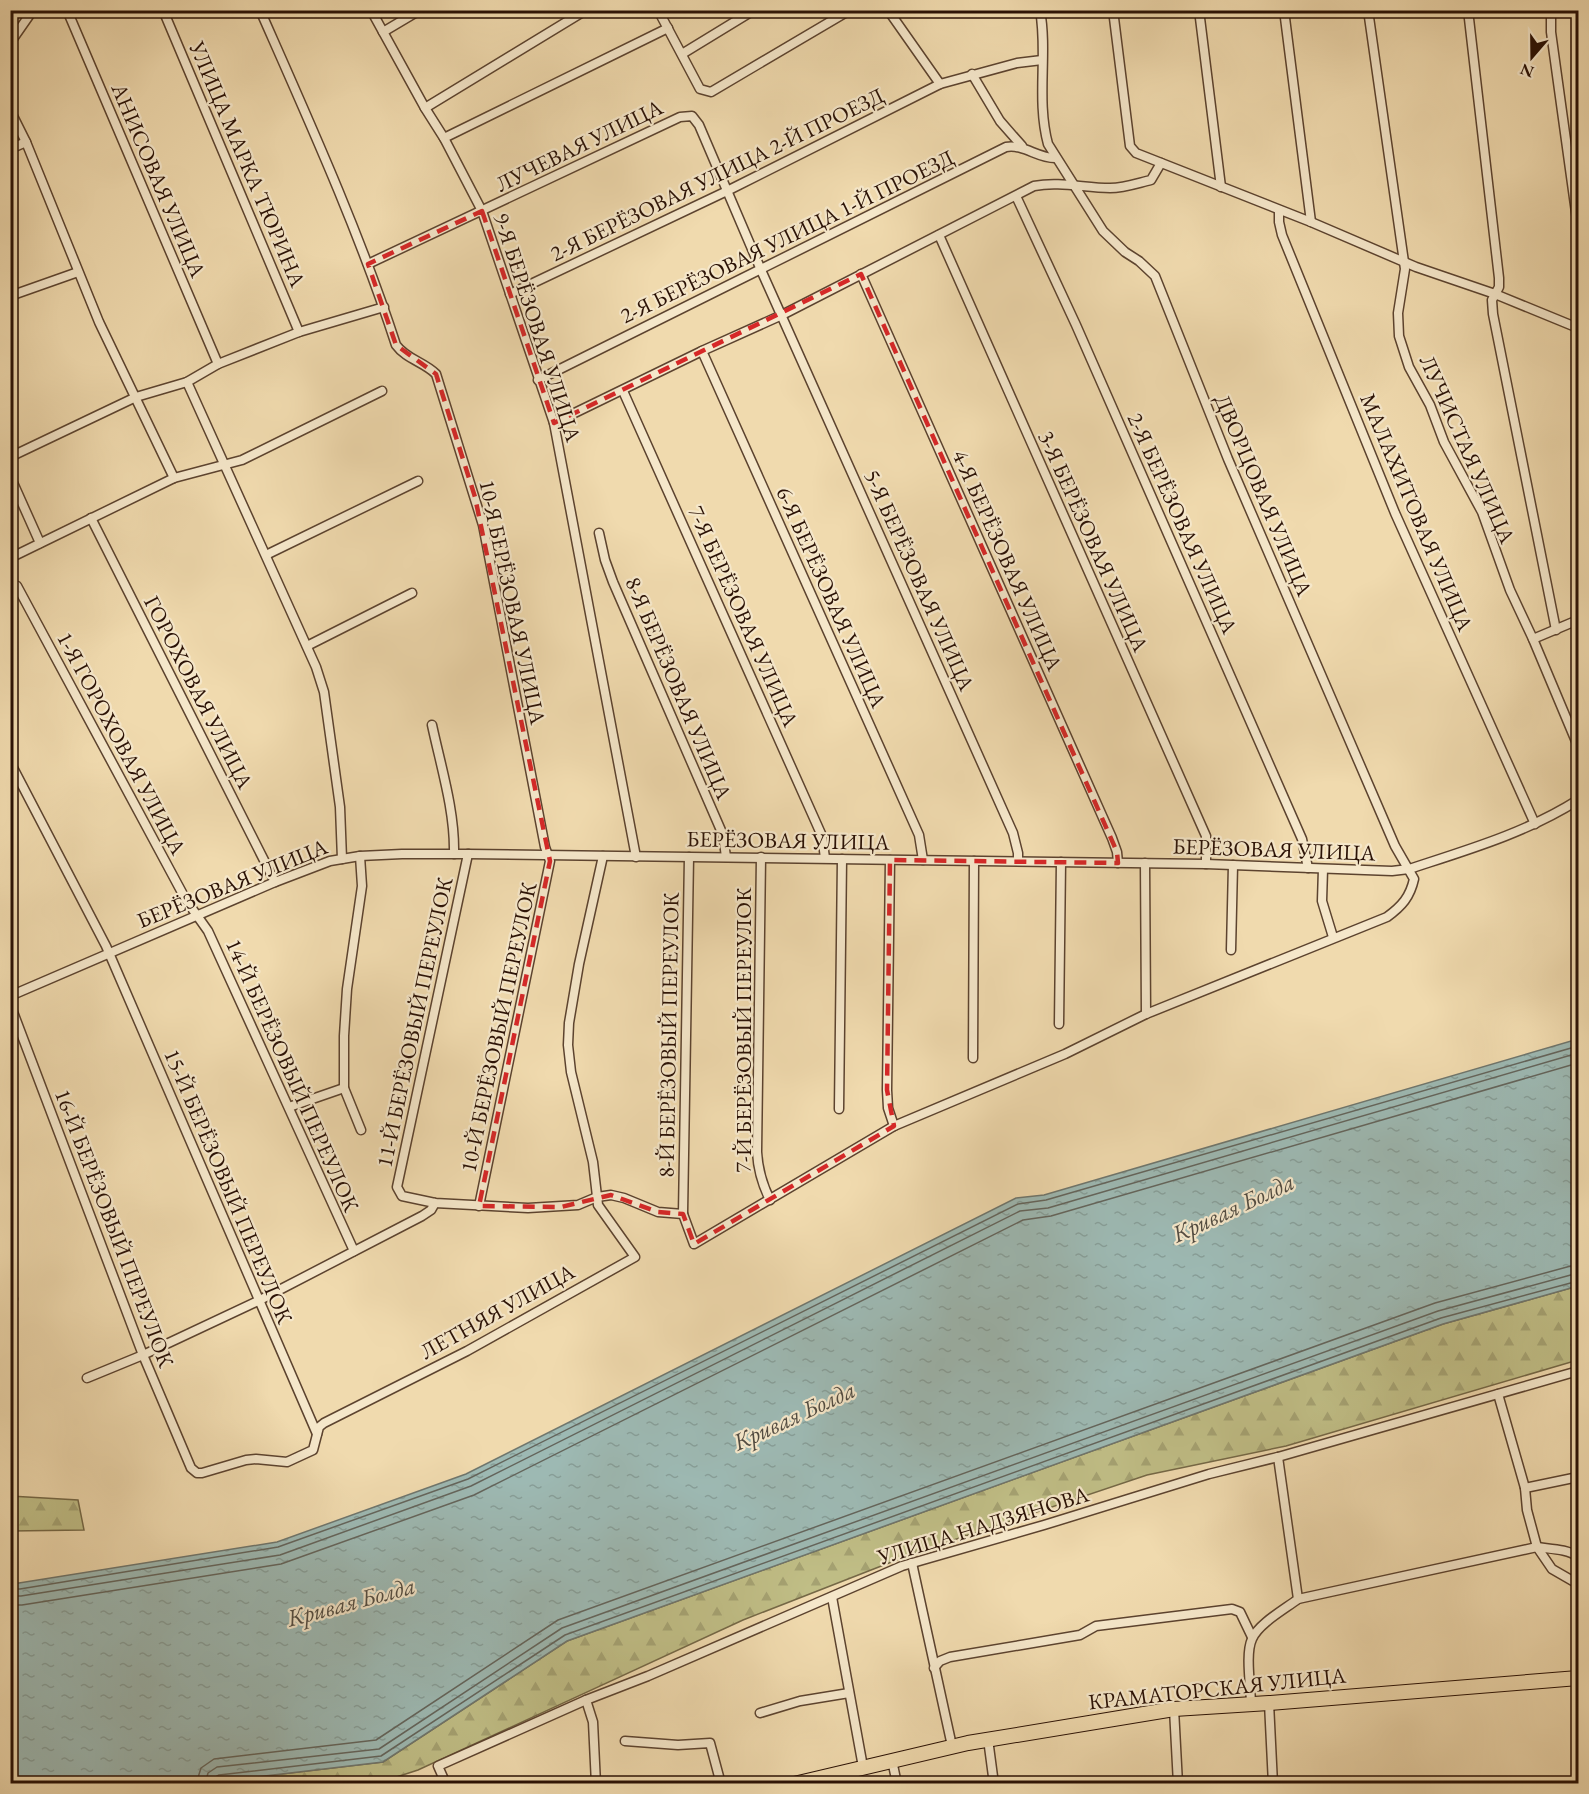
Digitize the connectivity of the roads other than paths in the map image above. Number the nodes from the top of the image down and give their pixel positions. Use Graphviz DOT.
graph roads {
  1 [pos="33,10"];
  2 [pos="67,10"];
  3 [pos="163,10"];
  4 [pos="260,10"];
  5 [pos="371,10"];
  6 [pos="420,10"];
  7 [pos="586,10"];
  8 [pos="658,10"];
  9 [pos="754,10"];
  10 [pos="850,10"];
  11 [pos="888,10"];
  12 [pos="1040,10"];
  13 [pos="1113,10"];
  14 [pos="1199,10"];
  15 [pos="1284,10"];
  16 [pos="1368,10"];
  17 [pos="1468,10"];
  18 [pos="1553,10"];
  19 [pos="668,28"];
  20 [pos="382,32"];
  21 [pos="10,43"];
  22 [pos="682,54"];
  23 [pos="1042,60"];
  24 [pos="972,74"];
  25 [pos="940,84"];
  26 [pos="425,108"];
  27 [pos="10,110"];
  28 [pos="692,116"];
  29 [pos="444,138"];
  30 [pos="26,142"];
  31 [pos="1022,147"];
  32 [pos="10,149"];
  33 [pos="1055,158"];
  34 [pos="1161,163"];
  35 [pos="1074,186"];
  36 [pos="1221,187"];
  37 [pos="727,191"];
  38 [pos="1016,196"];
  39 [pos="1280,210"];
  40 [pos="482,212"];
  41 [pos="1311,222"];
  42 [pos="1578,227"];
  43 [pos="939,235"];
  44 [pos="1403,261"];
  45 [pos="368,264"];
  46 [pos="761,270"];
  47 [pos="78,272"];
  48 [pos="861,274"];
  49 [pos="510,294"];
  50 [pos="1495,294"];
  51 [pos="10,296"];
  52 [pos="384,307"];
  53 [pos="782,315"];
  54 [pos="1578,328"];
  55 [pos="299,332"];
  56 [pos="702,351"];
  57 [pos="218,364"];
  58 [pos="538,380"];
  59 [pos="187,382"];
  60 [pos="382,391"];
  61 [pos="623,391"];
  62 [pos="136,397"];
  63 [pos="554,423"];
  64 [pos="10,457"];
  65 [pos="225,464"];
  66 [pos="10,476"];
  67 [pos="174,478"];
  68 [pos="418,481"];
  69 [pos="91,518"];
  70 [pos="599,534"];
  71 [pos="39,543"];
  72 [pos="266,555"];
  73 [pos="10,558"];
  74 [pos="17,586"];
  75 [pos="412,593"];
  76 [pos="1578,620"];
  77 [pos="1556,630"];
  78 [pos="1533,639"];
  79 [pos="306,646"];
  80 [pos="432,725"];
  81 [pos="1578,746"];
  82 [pos="10,762"];
  83 [pos="1578,800"];
  84 [pos="1535,824"];
  85 [pos="454,854"];
  86 [pos="468,854"];
  87 [pos="549,855"];
  88 [pos="360,856"];
  89 [pos="603,856"];
  90 [pos="636,857"];
  91 [pos="689,857"];
  92 [pos="726,857"];
  93 [pos="761,857"];
  94 [pos="825,858"];
  95 [pos="342,859"];
  96 [pos="842,859"];
  97 [pos="890,860"];
  98 [pos="923,860"];
  99 [pos="974,861"];
  100 [pos="1018,861"];
  101 [pos="1061,862"];
  102 [pos="1118,862"];
  103 [pos="1145,863"];
  104 [pos="1206,864"];
  105 [pos="1233,865"];
  106 [pos="1308,868"];
  107 [pos="1323,869"];
  108 [pos="1409,869"];
  109 [pos="275,882"];
  110 [pos="198,915"];
  111 [pos="1333,937"];
  112 [pos="1231,950"];
  113 [pos="109,952"];
  114 [pos="10,996"];
  115 [pos="10,1004"];
  116 [pos="1146,1014"];
  117 [pos="1059,1024"];
  118 [pos="973,1058"];
  119 [pos="344,1088"];
  120 [pos="289,1107"];
  121 [pos="838,1109"];
  122 [pos="894,1126"];
  123 [pos="361,1130"];
  124 [pos="597,1197"];
  125 [pos="770,1200"];
  126 [pos="435,1203"];
  127 [pos="479,1206"];
  128 [pos="683,1214"];
  129 [pos="354,1251"];
  130 [pos="10,1292"];
  131 [pos="258,1301"];
  132 [pos="11,1304"];
  133 [pos="143,1355"];
  134 [pos="1578,1371"];
  135 [pos="87,1378"];
  136 [pos="1498,1395"];
  137 [pos="317,1434"];
  138 [pos="1278,1457"];
  139 [pos="1578,1477"];
  140 [pos="1525,1488"];
  141 [pos="1537,1547"];
  142 [pos="1577,1553"];
  143 [pos="912,1563"];
  144 [pos="1578,1584"];
  145 [pos="832,1596"];
  146 [pos="1298,1599"];
  147 [pos="1252,1637"];
  148 [pos="934,1668"];
  149 [pos="1578,1678"];
  150 [pos="849,1693"];
  151 [pos="586,1700"];
  152 [pos="1269,1703"];
  153 [pos="1251,1705"];
  154 [pos="1174,1709"];
  155 [pos="760,1713"];
  156 [pos="988,1739"];
  157 [pos="625,1741"];
  158 [pos="952,1746"];
  159 [pos="892,1760"];
  160 [pos="863,1767"];
  161 [pos="446,1784"];
  162 [pos="596,1784"];
  163 [pos="722,1784"];
  164 [pos="794,1784"];
  165 [pos="897,1784"];
  166 [pos="994,1784"];
  167 [pos="1178,1784"];
  168 [pos="1273,1784"];
  1 -- 21 [label="street"];
  2 -- 57 [label="street, АНИСОВАЯ УЛИЦА"];
  3 -- 55 [label="street, УЛИЦА МАРКА ТЮРИНА"];
  4 -- 45 [label="street, 10-Я БЕРЁЗОВАЯ УЛИЦА"];
  5 -- 20 [label="street, 9-Я БЕРЁЗОВАЯ УЛИЦА"];
  6 -- 20 [label="street"];
  7 -- 26 [label="street"];
  8 -- 19 [label="street"];
  9 -- 22 [label="street"];
  10 -- 22 [label="street"];
  11 -- 25 [label="street"];
  12 -- 23 [label="street, ДВОРЦОВАЯ УЛИЦА"];
  13 -- 34 [label="street"];
  14 -- 36 [label="street"];
  15 -- 41 [label="street"];
  16 -- 44 [label="street, ЛУЧИСТАЯ УЛИЦА"];
  17 -- 50 [label="street"];
  18 -- 42 [label="street"];
  19 -- 22 [label="street"];
  19 -- 29 [label="street"];
  20 -- 26 [label="street, 9-Я БЕРЁЗОВАЯ УЛИЦА"];
  23 -- 24 [label="street, 2-Я БЕРЁЗОВАЯ УЛИЦА 2-Й ПРОЕЗД"];
  23 -- 33 [label="street, ДВОРЦОВАЯ УЛИЦА"];
  24 -- 25 [label="street, 2-Я БЕРЁЗОВАЯ УЛИЦА 2-Й ПРОЕЗД"];
  24 -- 31 [label="street"];
  25 -- 37 [label="street, 2-Я БЕРЁЗОВАЯ УЛИЦА 2-Й ПРОЕЗД"];
  26 -- 29 [label="street, 9-Я БЕРЁЗОВАЯ УЛИЦА"];
  27 -- 30 [label="street"];
  28 -- 37 [label="street, 5-Я БЕРЁЗОВАЯ УЛИЦА"];
  28 -- 40 [label="street, ЛУЧЕВАЯ УЛИЦА"];
  29 -- 40 [label="street, 9-Я БЕРЁЗОВАЯ УЛИЦА"];
  30 -- 32 [label="street"];
  30 -- 47 [label="street"];
  31 -- 33 [label="street"];
  31 -- 46 [label="street, 2-Я БЕРЁЗОВАЯ УЛИЦА 1-Й ПРОЕЗД"];
  33 -- 35 [label="street, ДВОРЦОВАЯ УЛИЦА"];
  34 -- 35 [label="street"];
  34 -- 36 [label="street"];
  35 -- 38 [label="street"];
  35 -- 108 [label="street, ДВОРЦОВАЯ УЛИЦА"];
  36 -- 39 [label="street"];
  37 -- 46 [label="street, 5-Я БЕРЁЗОВАЯ УЛИЦА"];
  37 -- 49 [label="street, 2-Я БЕРЁЗОВАЯ УЛИЦА 2-Й ПРОЕЗД"];
  38 -- 43 [label="street"];
  38 -- 106 [label="street, 2-Я БЕРЁЗОВАЯ УЛИЦА"];
  39 -- 41 [label="street"];
  39 -- 84 [label="street, МАЛАХИТОВАЯ УЛИЦА"];
  40 -- 45 [label="street, ЛУЧЕВАЯ УЛИЦА"];
  40 -- 49 [label="street, 9-Я БЕРЁЗОВАЯ УЛИЦА"];
  41 -- 44 [label="street"];
  43 -- 48 [label="street"];
  43 -- 104 [label="street, 3-Я БЕРЁЗОВАЯ УЛИЦА"];
  44 -- 50 [label="street"];
  44 -- 78 [label="street, ЛУЧИСТАЯ УЛИЦА"];
  45 -- 52 [label="street, 10-Я БЕРЁЗОВАЯ УЛИЦА"];
  46 -- 53 [label="street, 5-Я БЕРЁЗОВАЯ УЛИЦА"];
  46 -- 58 [label="street, 2-Я БЕРЁЗОВАЯ УЛИЦА 1-Й ПРОЕЗД"];
  47 -- 51 [label="street"];
  47 -- 62 [label="street"];
  48 -- 53 [label="street"];
  48 -- 102 [label="street, 4-Я БЕРЁЗОВАЯ УЛИЦА"];
  49 -- 58 [label="street, 9-Я БЕРЁЗОВАЯ УЛИЦА"];
  50 -- 54 [label="street"];
  50 -- 77 [label="street"];
  52 -- 55 [label="street"];
  52 -- 87 [label="street, 10-Я БЕРЁЗОВАЯ УЛИЦА"];
  53 -- 56 [label="street"];
  53 -- 100 [label="street, 5-Я БЕРЁЗОВАЯ УЛИЦА"];
  55 -- 57 [label="street"];
  56 -- 61 [label="street"];
  56 -- 98 [label="street, 6-Я БЕРЁЗОВАЯ УЛИЦА"];
  57 -- 59 [label="street"];
  58 -- 63 [label="street, 9-Я БЕРЁЗОВАЯ УЛИЦА"];
  59 -- 62 [label="street"];
  59 -- 65 [label="street"];
  60 -- 65 [label="street"];
  61 -- 63 [label="street"];
  61 -- 94 [label="street, 7-Я БЕРЁЗОВАЯ УЛИЦА"];
  62 -- 64 [label="street"];
  62 -- 67 [label="street"];
  63 -- 90 [label="street, 9-Я БЕРЁЗОВАЯ УЛИЦА"];
  65 -- 67 [label="street"];
  65 -- 72 [label="street"];
  66 -- 71 [label="street"];
  67 -- 69 [label="street"];
  68 -- 72 [label="street"];
  69 -- 71 [label="street"];
  69 -- 109 [label="street, ГОРОХОВАЯ УЛИЦА"];
  70 -- 92 [label="street, 8-Я БЕРЁЗОВАЯ УЛИЦА"];
  71 -- 73 [label="street"];
  72 -- 79 [label="street"];
  74 -- 110 [label="street, 1-Я ГОРОХОВАЯ УЛИЦА"];
  75 -- 79 [label="street"];
  76 -- 77 [label="street"];
  77 -- 78 [label="street"];
  78 -- 81 [label="street, ЛУЧИСТАЯ УЛИЦА"];
  79 -- 95 [label="street"];
  80 -- 85 [label="street"];
  82 -- 113 [label="street, 15-Й БЕРЁЗОВЫЙ ПЕРЕУЛОК"];
  83 -- 84 [label="street, БЕРЁЗОВАЯ УЛИЦА"];
  84 -- 108 [label="street, БЕРЁЗОВАЯ УЛИЦА"];
  85 -- 86 [label="street, БЕРЁЗОВАЯ УЛИЦА"];
  85 -- 88 [label="street, БЕРЁЗОВАЯ УЛИЦА"];
  86 -- 87 [label="street, БЕРЁЗОВАЯ УЛИЦА"];
  86 -- 126 [label="street, 11-Й БЕРЁЗОВЫЙ ПЕРЕУЛОК"];
  87 -- 89 [label="street, БЕРЁЗОВАЯ УЛИЦА"];
  87 -- 127 [label="street, 10-Й БЕРЁЗОВЫЙ ПЕРЕУЛОК"];
  88 -- 95 [label="street, БЕРЁЗОВАЯ УЛИЦА"];
  88 -- 119 [label="street"];
  89 -- 90 [label="street, БЕРЁЗОВАЯ УЛИЦА"];
  89 -- 124 [label="street"];
  90 -- 91 [label="street, БЕРЁЗОВАЯ УЛИЦА"];
  91 -- 92 [label="street, БЕРЁЗОВАЯ УЛИЦА"];
  91 -- 128 [label="street, 8-Й БЕРЁЗОВЫЙ ПЕРЕУЛОК"];
  92 -- 93 [label="street, БЕРЁЗОВАЯ УЛИЦА"];
  93 -- 94 [label="street, БЕРЁЗОВАЯ УЛИЦА"];
  93 -- 125 [label="street, 7-Й БЕРЁЗОВЫЙ ПЕРЕУЛОК"];
  94 -- 96 [label="street, БЕРЁЗОВАЯ УЛИЦА"];
  95 -- 109 [label="street, БЕРЁЗОВАЯ УЛИЦА"];
  96 -- 97 [label="street, БЕРЁЗОВАЯ УЛИЦА"];
  96 -- 121 [label="street"];
  97 -- 98 [label="street, БЕРЁЗОВАЯ УЛИЦА"];
  97 -- 122 [label="street"];
  98 -- 99 [label="street, БЕРЁЗОВАЯ УЛИЦА"];
  99 -- 100 [label="street, БЕРЁЗОВАЯ УЛИЦА"];
  99 -- 118 [label="street"];
  100 -- 101 [label="street, БЕРЁЗОВАЯ УЛИЦА"];
  101 -- 102 [label="street, БЕРЁЗОВАЯ УЛИЦА"];
  101 -- 117 [label="street"];
  102 -- 103 [label="street, БЕРЁЗОВАЯ УЛИЦА"];
  103 -- 104 [label="street, БЕРЁЗОВАЯ УЛИЦА"];
  103 -- 116 [label="street"];
  104 -- 105 [label="street, БЕРЁЗОВАЯ УЛИЦА"];
  105 -- 106 [label="street, БЕРЁЗОВАЯ УЛИЦА"];
  105 -- 112 [label="street"];
  106 -- 107 [label="street, БЕРЁЗОВАЯ УЛИЦА"];
  107 -- 108 [label="street, БЕРЁЗОВАЯ УЛИЦА"];
  107 -- 111 [label="street"];
  108 -- 111 [label="street"];
  109 -- 110 [label="street, БЕРЁЗОВАЯ УЛИЦА"];
  110 -- 113 [label="street, БЕРЁЗОВАЯ УЛИЦА"];
  110 -- 120 [label="street, 14-Й БЕРЁЗОВЫЙ ПЕРЕУЛОК"];
  111 -- 116 [label="street"];
  113 -- 114 [label="street, БЕРЁЗОВАЯ УЛИЦА"];
  113 -- 131 [label="street, 15-Й БЕРЁЗОВЫЙ ПЕРЕУЛОК"];
  115 -- 133 [label="street, 16-Й БЕРЁЗОВЫЙ ПЕРЕУЛОК"];
  116 -- 122 [label="street"];
  119 -- 120 [label="street"];
  119 -- 123 [label="street"];
  120 -- 129 [label="street, 14-Й БЕРЁЗОВЫЙ ПЕРЕУЛОК"];
  122 -- 125 [label="street"];
  124 -- 127 [label="street"];
  124 -- 128 [label="street"];
  124 -- 137 [label="street, ЛЕТНЯЯ УЛИЦА"];
  125 -- 128 [label="street"];
  126 -- 127 [label="street"];
  126 -- 129 [label="street"];
  129 -- 131 [label="street"];
  130 -- 132 [label="street"];
  131 -- 133 [label="street"];
  131 -- 137 [label="street, 15-Й БЕРЁЗОВЫЙ ПЕРЕУЛОК"];
  133 -- 135 [label="street"];
  133 -- 137 [label="street, 16-Й БЕРЁЗОВЫЙ ПЕРЕУЛОК"];
  134 -- 136 [label="street, УЛИЦА НАДЗЯНОВА"];
  136 -- 138 [label="street, УЛИЦА НАДЗЯНОВА"];
  136 -- 140 [label="street"];
  138 -- 143 [label="street, УЛИЦА НАДЗЯНОВА"];
  138 -- 146 [label="street"];
  139 -- 140 [label="street"];
  140 -- 141 [label="street"];
  141 -- 142 [label="street"];
  141 -- 144 [label="street"];
  141 -- 146 [label="street"];
  143 -- 145 [label="street, УЛИЦА НАДЗЯНОВА"];
  143 -- 148 [label="street"];
  145 -- 150 [label="street"];
  145 -- 151 [label="street, УЛИЦА НАДЗЯНОВА"];
  146 -- 147 [label="street"];
  147 -- 148 [label="street"];
  147 -- 153 [label="street"];
  148 -- 158 [label="street"];
  149 -- 152 [label="main road, КРАМАТОРСКАЯ УЛИЦА"];
  150 -- 155 [label="street"];
  150 -- 160 [label="street"];
  151 -- 161 [label="street, УЛИЦА НАДЗЯНОВА"];
  151 -- 162 [label="street"];
  152 -- 153 [label="main road, КРАМАТОРСКАЯ УЛИЦА"];
  152 -- 168 [label="street"];
  153 -- 154 [label="main road, КРАМАТОРСКАЯ УЛИЦА"];
  154 -- 156 [label="main road, КРАМАТОРСКАЯ УЛИЦА"];
  154 -- 167 [label="street"];
  156 -- 158 [label="main road, КРАМАТОРСКАЯ УЛИЦА"];
  156 -- 166 [label="street"];
  157 -- 163 [label="street"];
  158 -- 159 [label="main road, КРАМАТОРСКАЯ УЛИЦА"];
  159 -- 160 [label="main road, КРАМАТОРСКАЯ УЛИЦА"];
  159 -- 165 [label="street"];
  160 -- 164 [label="main road, КРАМАТОРСКАЯ УЛИЦА"];
}
